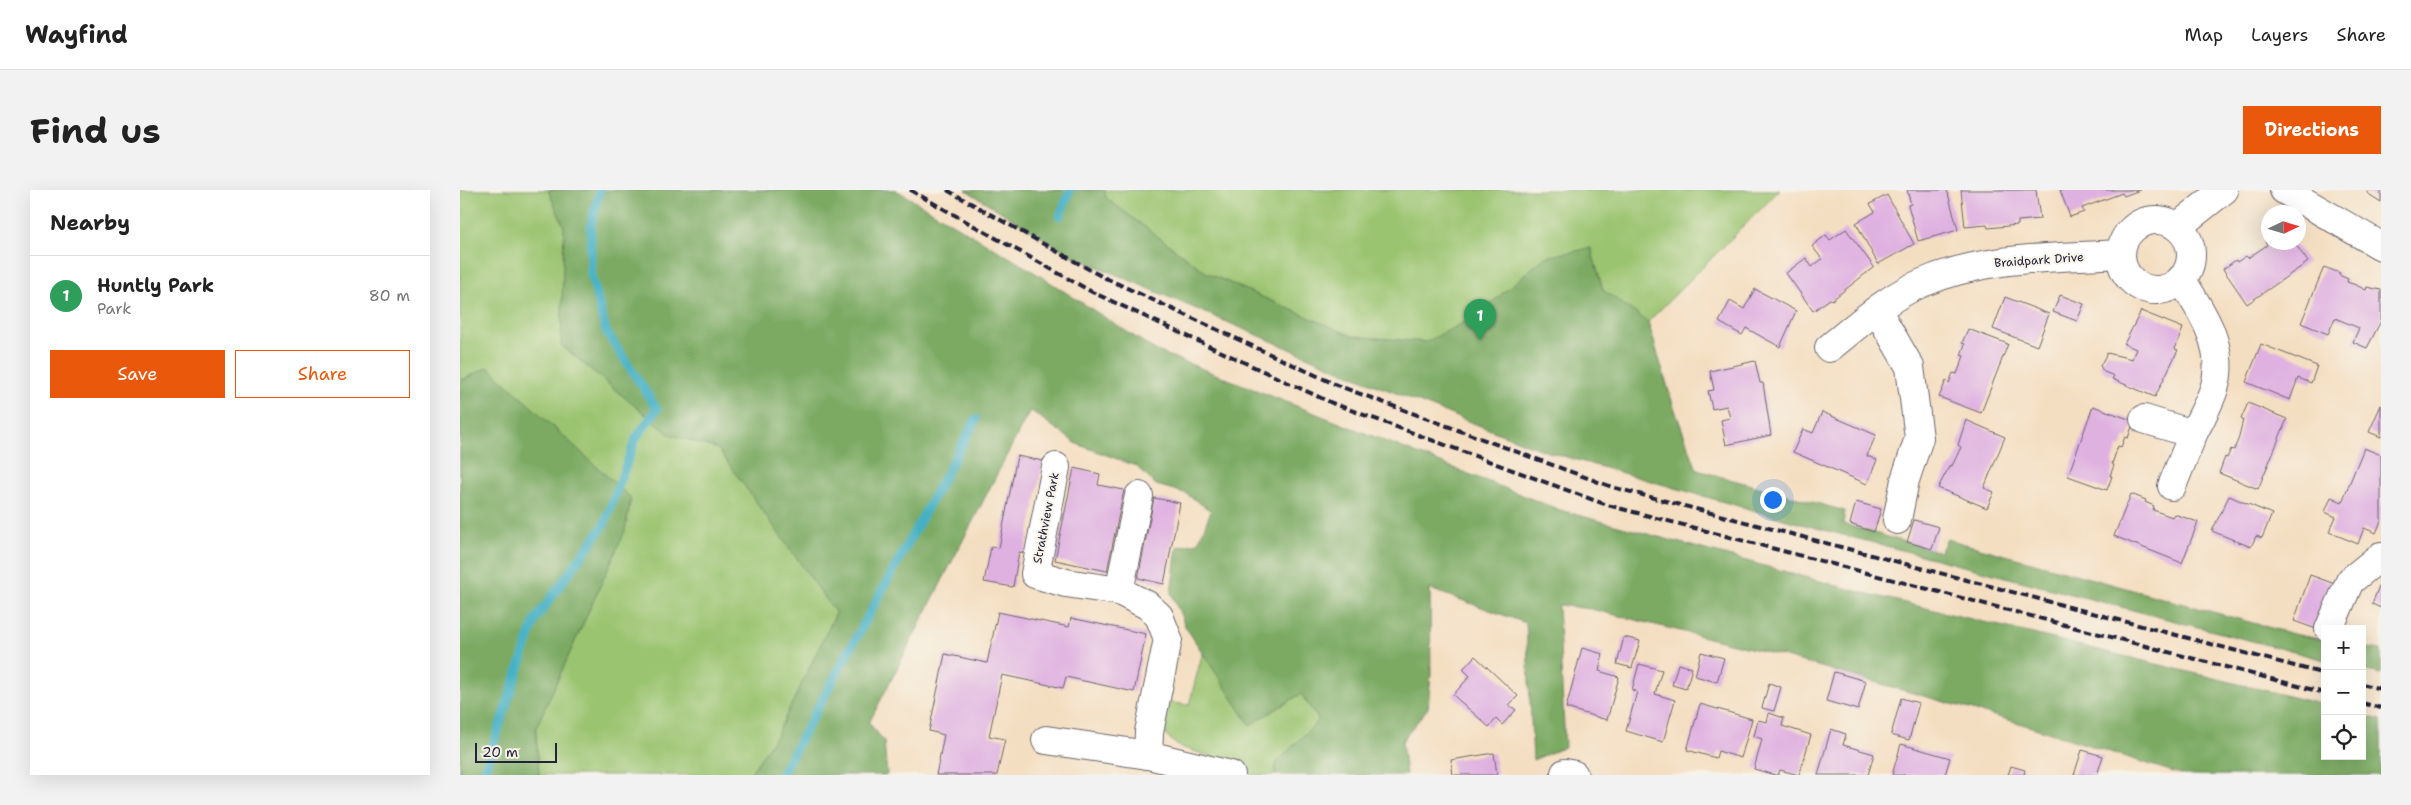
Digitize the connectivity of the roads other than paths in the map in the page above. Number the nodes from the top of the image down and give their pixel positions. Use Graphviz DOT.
graph roads {
  1 [pos="2224,190"];
  2 [pos="2284,190"];
  3 [pos="2177,227"];
  4 [pos="2381,246"];
  5 [pos="2121,254"];
  6 [pos="2181,279"];
  7 [pos="1877,310"];
  8 [pos="1828,348"];
  9 [pos="2144,419"];
  10 [pos="2193,434"];
  11 [pos="1056,466"];
  12 [pos="2172,486"];
  13 [pos="1139,496"];
  14 [pos="1897,520"];
  15 [pos="2381,556"];
  16 [pos="1119,591"];
  17 [pos="2331,625"];
  18 [pos="1046,740"];
  19 [pos="1148,755"];
  20 [pos="1230,775"];
  1 -- 3 [label="street"];
  2 -- 4 [label="street"];
  3 -- 5 [label="street"];
  3 -- 6 [label="street"];
  5 -- 6 [label="street"];
  5 -- 7 [label="street, Braidpark Drive"];
  6 -- 10 [label="street"];
  7 -- 8 [label="street, Braidpark Drive"];
  7 -- 14 [label="street"];
  9 -- 10 [label="street"];
  10 -- 12 [label="street"];
  11 -- 16 [label="street, Strathview Park"];
  13 -- 16 [label="street"];
  15 -- 17 [label="street"];
  16 -- 19 [label="street, Strathview Park"];
  18 -- 19 [label="street"];
  19 -- 20 [label="street"];
}
